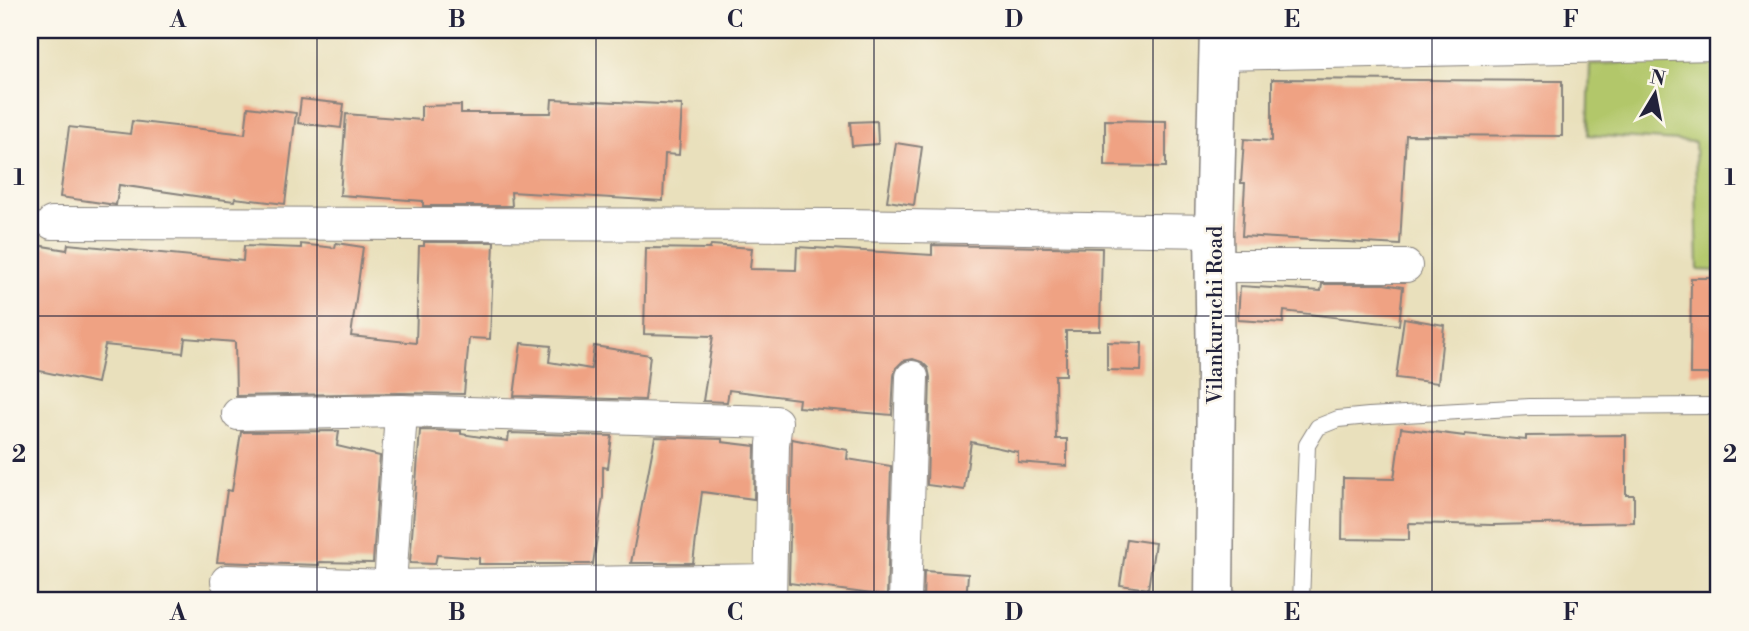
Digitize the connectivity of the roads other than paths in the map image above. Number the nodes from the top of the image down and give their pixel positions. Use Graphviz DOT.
graph roads {
  1 [pos="1667,37"];
  2 [pos="1499,39"];
  3 [pos="1219,42"];
  4 [pos="1719,44"];
  5 [pos="52,223"];
  6 [pos="1214,248"];
  7 [pos="1406,265"];
  8 [pos="912,377"];
  9 [pos="1719,406"];
  10 [pos="401,411"];
  11 [pos="238,414"];
  12 [pos="227,581"];
  13 [pos="770,590"];
  14 [pos="390,594"];
  15 [pos="1214,600"];
  16 [pos="905,601"];
  17 [pos="1266,601"];
  18 [pos="1301,601"];
  1 -- 2 [label="street"];
  1 -- 4 [label="street"];
  2 -- 3 [label="street"];
  3 -- 6 [label="main road, Vilankuruchi Road"];
  5 -- 6 [label="street"];
  6 -- 7 [label="street"];
  6 -- 15 [label="main road, Vilankuruchi Road"];
  8 -- 16 [label="street"];
  9 -- 18 [label="lane"];
  10 -- 11 [label="street"];
  10 -- 13 [label="street"];
  10 -- 14 [label="street"];
  12 -- 14 [label="street"];
  13 -- 14 [label="street"];
  15 -- 17 [label="lane"];
}
